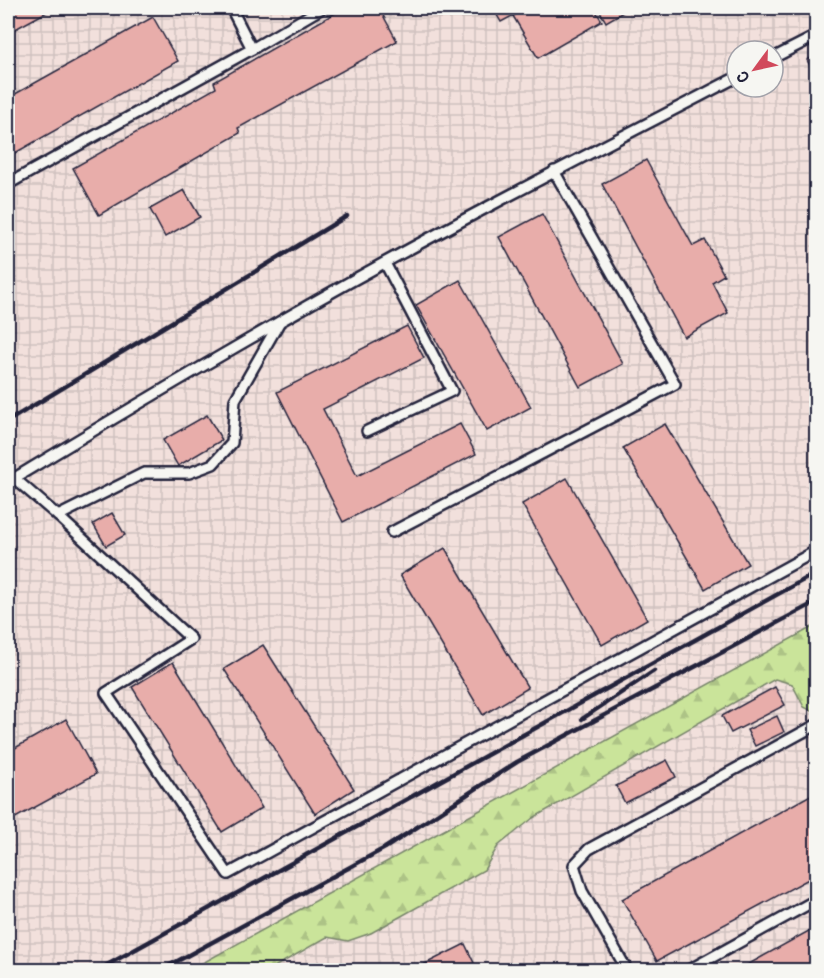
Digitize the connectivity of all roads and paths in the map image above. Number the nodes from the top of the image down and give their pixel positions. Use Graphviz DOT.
graph roads {
  1 [pos="231,8"];
  2 [pos="322,8"];
  3 [pos="816,36"];
  4 [pos="252,49"];
  5 [pos="785,52"];
  6 [pos="725,83"];
  7 [pos="554,171"];
  8 [pos="8,184"];
  9 [pos="385,263"];
  10 [pos="279,322"];
  11 [pos="367,431"];
  12 [pos="11,480"];
  13 [pos="58,516"];
  14 [pos="392,532"];
  15 [pos="816,551"];
  16 [pos="816,725"];
  17 [pos="816,900"];
  18 [pos="627,970"];
  19 [pos="689,970"];
  1 -- 4 [label="lane"];
  2 -- 4 [label="lane"];
  3 -- 5 [label="lane"];
  4 -- 8 [label="lane"];
  6 -- 7 [label="lane"];
  7 -- 9 [label="lane"];
  7 -- 14 [label="lane"];
  9 -- 10 [label="lane"];
  9 -- 11 [label="lane"];
  10 -- 12 [label="lane"];
  10 -- 13 [label="lane"];
  12 -- 13 [label="lane"];
  13 -- 15 [label="lane"];
  16 -- 18 [label="lane"];
  17 -- 19 [label="lane"];
}
